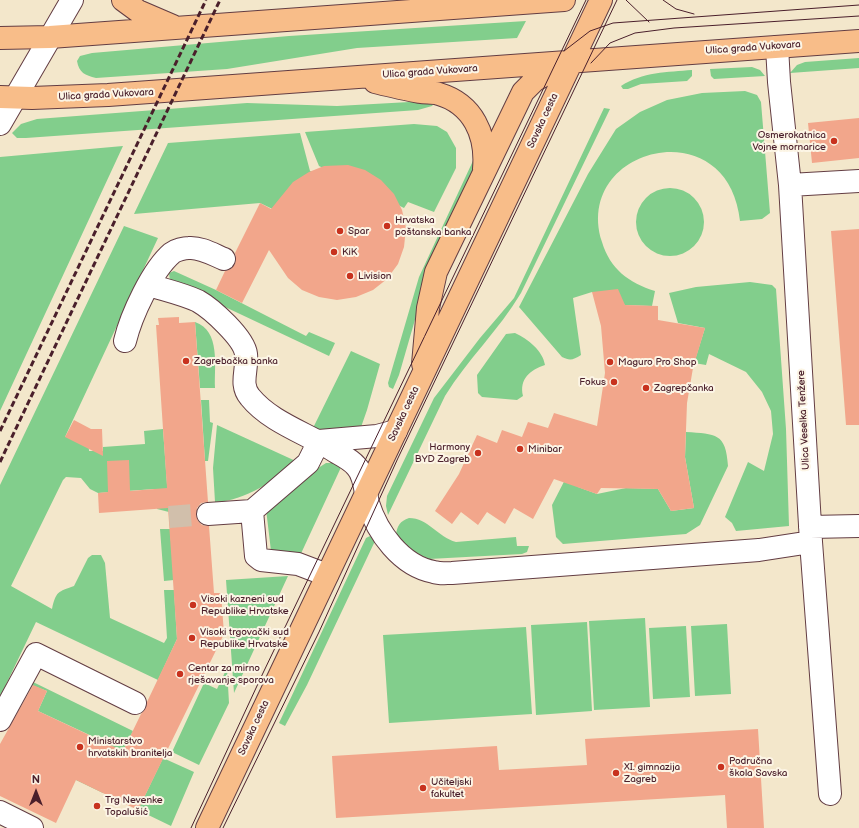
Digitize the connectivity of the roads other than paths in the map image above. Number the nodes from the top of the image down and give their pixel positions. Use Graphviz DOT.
graph roads {
  1 [pos="72,0"];
  2 [pos="124,0"];
  3 [pos="564,0"];
  4 [pos="601,0"];
  5 [pos="178,28"];
  6 [pos="50,37"];
  7 [pos="0,38"];
  8 [pos="859,41"];
  9 [pos="777,47"];
  10 [pos="572,61"];
  11 [pos="356,77"];
  12 [pos="8,97"];
  13 [pos="0,124"];
  14 [pos="483,175"];
  15 [pos="859,181"];
  16 [pos="790,185"];
  17 [pos="224,259"];
  18 [pos="149,285"];
  19 [pos="125,341"];
  20 [pos="422,376"];
  21 [pos="396,431"];
  22 [pos="319,441"];
  23 [pos="366,494"];
  24 [pos="252,511"];
  25 [pos="208,514"];
  26 [pos="859,526"];
  27 [pos="811,535"];
  28 [pos="327,575"];
  29 [pos="135,703"];
  30 [pos="0,720"];
  31 [pos="830,794"];
  32 [pos="0,812"];
  33 [pos="32,828"];
  34 [pos="207,828"];
  1 -- 6 [label="street"];
  2 -- 5 [label="main road"];
  3 -- 5 [label="main road"];
  4 -- 10 [label="main road, Savska cesta"];
  5 -- 6 [label="main road"];
  6 -- 7 [label="main road"];
  6 -- 12 [label="street"];
  8 -- 9 [label="main road, Ulica grada Vukovara"];
  9 -- 10 [label="main road, Ulica grada Vukovara"];
  9 -- 16 [label="street, Ulica Veselka Tenžere"];
  10 -- 11 [label="main road, Ulica grada Vukovara"];
  10 -- 14 [label="main road"];
  10 -- 20 [label="main road, Savska cesta"];
  11 -- 12 [label="main road, Ulica grada Vukovara"];
  11 -- 14 [label="main road"];
  12 -- 13 [label="street"];
  14 -- 20 [label="main road"];
  15 -- 16 [label="street"];
  16 -- 27 [label="street, Ulica Veselka Tenžere"];
  17 -- 18 [label="street"];
  18 -- 19 [label="street"];
  18 -- 22 [label="street"];
  20 -- 21 [label="main road, Savska cesta"];
  21 -- 22 [label="street"];
  21 -- 23 [label="main road, Savska cesta"];
  22 -- 23 [label="street"];
  22 -- 24 [label="street"];
  23 -- 27 [label="street"];
  23 -- 28 [label="main road, Savska cesta"];
  24 -- 25 [label="street"];
  24 -- 28 [label="street"];
  26 -- 27 [label="street"];
  27 -- 31 [label="street, Ulica Veselka Tenžere"];
  28 -- 34 [label="main road, Savska cesta"];
  29 -- 30 [label="street"];
  32 -- 33 [label="street"];
}
